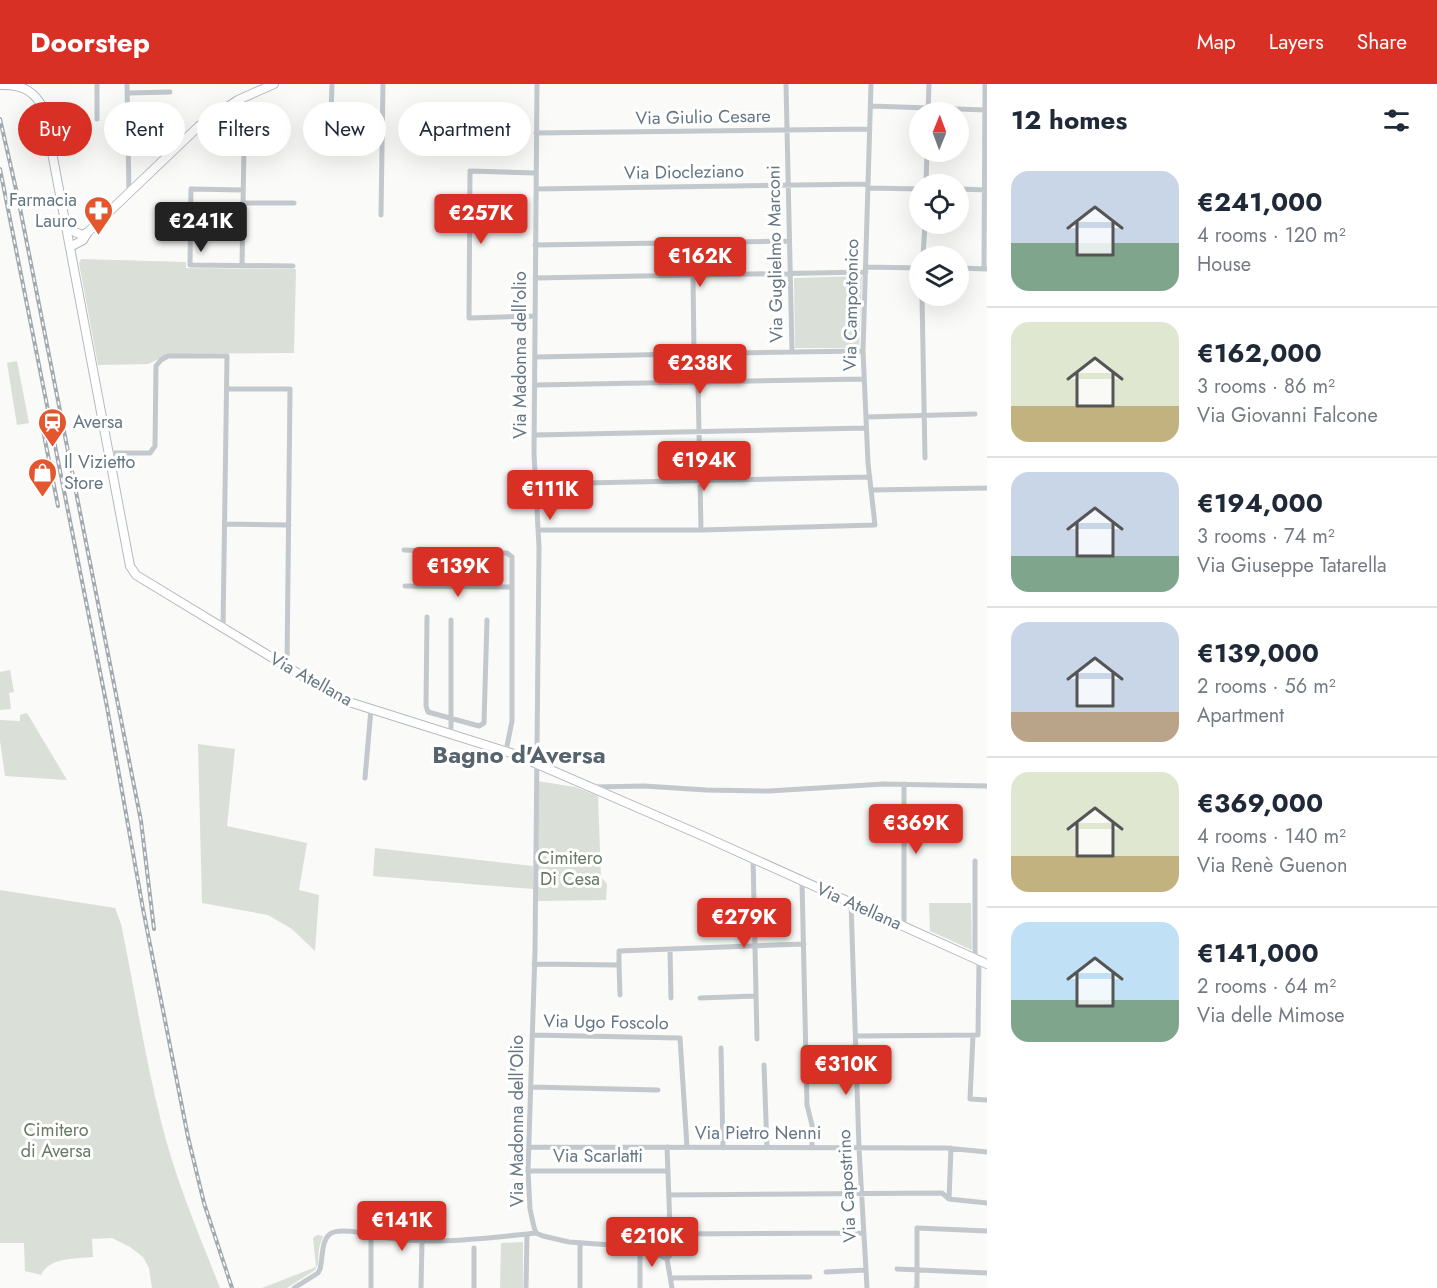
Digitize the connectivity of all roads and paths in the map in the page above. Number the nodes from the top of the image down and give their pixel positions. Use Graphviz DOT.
graph roads {
  1 [pos="97,84"];
  2 [pos="127,84"];
  3 [pos="274,84"];
  4 [pos="332,84"];
  5 [pos="383,84"];
  6 [pos="537,84"];
  7 [pos="786,84"];
  8 [pos="871,84"];
  9 [pos="929,84"];
  10 [pos="985,84"];
  11 [pos="0,86"];
  12 [pos="170,92"];
  13 [pos="127,93"];
  14 [pos="238,100"];
  15 [pos="331,102"];
  16 [pos="928,102"];
  17 [pos="871,106"];
  18 [pos="909,109"];
  19 [pos="969,110"];
  20 [pos="986,110"];
  21 [pos="97,119"];
  22 [pos="870,129"];
  23 [pos="787,131"];
  24 [pos="536,133"];
  25 [pos="536,173"];
  26 [pos="788,185"];
  27 [pos="868,186"];
  28 [pos="909,188"];
  29 [pos="536,189"];
  30 [pos="969,189"];
  31 [pos="243,190"];
  32 [pos="985,190"];
  33 [pos="129,192"];
  34 [pos="243,203"];
  35 [pos="294,204"];
  36 [pos="381,215"];
  37 [pos="66,228"];
  38 [pos="84,236"];
  39 [pos="789,241"];
  40 [pos="69,243"];
  41 [pos="535,245"];
  42 [pos="72,258"];
  43 [pos="242,266"];
  44 [pos="293,267"];
  45 [pos="909,268"];
  46 [pos="969,268"];
  47 [pos="985,269"];
  48 [pos="866,270"];
  49 [pos="790,275"];
  50 [pos="693,276"];
  51 [pos="535,278"];
  52 [pos="922,306"];
  53 [pos="535,316"];
  54 [pos="863,351"];
  55 [pos="792,352"];
  56 [pos="694,354"];
  57 [pos="536,357"];
  58 [pos="864,379"];
  59 [pos="698,383"];
  60 [pos="536,385"];
  61 [pos="227,388"];
  62 [pos="975,414"];
  63 [pos="924,415"];
  64 [pos="866,417"];
  65 [pos="866,428"];
  66 [pos="698,432"];
  67 [pos="535,435"];
  68 [pos="108,453"];
  69 [pos="925,458"];
  70 [pos="870,477"];
  71 [pos="699,480"];
  72 [pos="537,484"];
  73 [pos="987,488"];
  74 [pos="872,490"];
  75 [pos="225,524"];
  76 [pos="289,525"];
  77 [pos="539,530"];
  78 [pos="700,530"];
  79 [pos="404,550"];
  80 [pos="405,586"];
  81 [pos="512,588"];
  82 [pos="427,617"];
  83 [pos="451,620"];
  84 [pos="487,620"];
  85 [pos="223,628"];
  86 [pos="287,667"];
  87 [pos="371,709"];
  88 [pos="451,719"];
  89 [pos="451,733"];
  90 [pos="506,751"];
  91 [pos="536,763"];
  92 [pos="365,778"];
  93 [pos="904,784"];
  94 [pos="987,786"];
  95 [pos="592,787"];
  96 [pos="753,858"];
  97 [pos="975,861"];
  98 [pos="802,880"];
  99 [pos="851,903"];
  100 [pos="904,926"];
  101 [pos="804,945"];
  102 [pos="755,947"];
  103 [pos="670,950"];
  104 [pos="535,951"];
  105 [pos="980,961"];
  106 [pos="534,964"];
  107 [pos="619,965"];
  108 [pos="620,995"];
  109 [pos="756,996"];
  110 [pos="671,998"];
  111 [pos="700,998"];
  112 [pos="532,1035"];
  113 [pos="973,1035"];
  114 [pos="855,1036"];
  115 [pos="757,1039"];
  116 [pos="721,1048"];
  117 [pos="764,1065"];
  118 [pos="531,1088"];
  119 [pos="658,1090"];
  120 [pos="987,1100"];
  121 [pos="530,1147"];
  122 [pos="667,1147"];
  123 [pos="687,1147"];
  124 [pos="723,1148"];
  125 [pos="767,1148"];
  126 [pos="812,1148"];
  127 [pos="859,1148"];
  128 [pos="951,1149"];
  129 [pos="987,1152"];
  130 [pos="528,1171"];
  131 [pos="668,1171"];
  132 [pos="862,1194"];
  133 [pos="669,1195"];
  134 [pos="949,1199"];
  135 [pos="987,1203"];
  136 [pos="987,1230"];
  137 [pos="536,1233"];
  138 [pos="864,1233"];
  139 [pos="527,1234"];
  140 [pos="671,1234"];
  141 [pos="371,1235"];
  142 [pos="422,1241"];
  143 [pos="580,1243"];
  144 [pos="640,1247"];
  145 [pos="474,1248"];
  146 [pos="667,1259"];
  147 [pos="897,1269"];
  148 [pos="866,1270"];
  149 [pos="917,1271"];
  150 [pos="826,1272"];
  151 [pos="987,1273"];
  152 [pos="810,1277"];
  153 [pos="671,1278"];
  154 [pos="294,1288"];
  155 [pos="371,1288"];
  156 [pos="421,1288"];
  157 [pos="474,1288"];
  158 [pos="526,1288"];
  159 [pos="580,1288"];
  160 [pos="640,1288"];
  161 [pos="672,1288"];
  162 [pos="867,1288"];
  163 [pos="916,1288"];
  1 -- 21 [label="street"];
  2 -- 13 [label="street"];
  3 -- 14 [label="main road"];
  4 -- 15 [label="street"];
  5 -- 36 [label="street"];
  6 -- 24 [label="street, Via Madonna dell'olio"];
  7 -- 23 [label="street, Via Guglielmo Marconi"];
  8 -- 17 [label="street, Via Campotonico"];
  9 -- 16 [label="street"];
  10 -- 20 [label="street"];
  11 -- 37 [label="main road, Via Atellana"];
  12 -- 13 [label="street"];
  13 -- 33 [label="street"];
  14 -- 31 [label="street"];
  14 -- 33 [label="main road"];
  17 -- 18 [label="street"];
  17 -- 22 [label="street, Via Campotonico"];
  19 -- 20 [label="street"];
  20 -- 32 [label="street"];
  22 -- 23 [label="street, Via Giulio Cesare"];
  22 -- 27 [label="street, Via Campotonico"];
  23 -- 24 [label="street, Via Giulio Cesare"];
  23 -- 26 [label="street, Via Guglielmo Marconi"];
  24 -- 25 [label="street, Via Madonna dell'olio"];
  25 -- 29 [label="street, Via Madonna dell'olio"];
  25 -- 53 [label="street"];
  26 -- 27 [label="street, Via Diocleziano"];
  26 -- 29 [label="street, Via Diocleziano"];
  26 -- 39 [label="street, Via Guglielmo Marconi"];
  27 -- 28 [label="street, Via Diocleziano"];
  27 -- 48 [label="street, Via Campotonico"];
  29 -- 41 [label="street, Via Madonna dell'olio"];
  30 -- 32 [label="street"];
  31 -- 34 [label="street"];
  31 -- 43 [label="street"];
  32 -- 47 [label="street"];
  33 -- 38 [label="main road"];
  34 -- 35 [label="street"];
  34 -- 43 [label="street"];
  37 -- 38 [label="main road"];
  37 -- 40 [label="main road, Via Atellana"];
  38 -- 40 [label="main road"];
  38 -- 42 [label="main road"];
  39 -- 41 [label="street"];
  39 -- 49 [label="street, Via Guglielmo Marconi"];
  40 -- 42 [label="main road, Via Atellana"];
  41 -- 51 [label="street, Via Madonna dell'olio"];
  42 -- 68 [label="main road, Via Atellana"];
  43 -- 44 [label="street"];
  45 -- 48 [label="street"];
  46 -- 47 [label="street"];
  48 -- 49 [label="street"];
  48 -- 54 [label="street, Via Campotonico"];
  49 -- 50 [label="street"];
  49 -- 55 [label="street, Via Guglielmo Marconi"];
  50 -- 51 [label="street"];
  50 -- 56 [label="street"];
  51 -- 53 [label="street, Via Madonna dell'olio"];
  52 -- 63 [label="street"];
  53 -- 57 [label="street, Via Madonna dell'olio"];
  54 -- 55 [label="street, Via Guglielmo Marconi"];
  54 -- 58 [label="street, Via Campotonico"];
  55 -- 56 [label="street"];
  56 -- 57 [label="street"];
  57 -- 60 [label="street, Via Madonna dell'olio"];
  58 -- 59 [label="street"];
  58 -- 64 [label="street, Via Campotonico"];
  59 -- 60 [label="street"];
  59 -- 66 [label="street"];
  60 -- 67 [label="street, Via Madonna dell'olio"];
  61 -- 68 [label="street"];
  61 -- 75 [label="street"];
  61 -- 76 [label="street"];
  62 -- 63 [label="street"];
  63 -- 64 [label="street"];
  63 -- 69 [label="street"];
  64 -- 65 [label="street, Via Campotonico"];
  65 -- 66 [label="street"];
  65 -- 70 [label="street, Via Campotonico"];
  66 -- 67 [label="street"];
  66 -- 71 [label="street"];
  67 -- 72 [label="street, Via Madonna dell'olio"];
  68 -- 85 [label="main road, Via Atellana"];
  70 -- 71 [label="street"];
  70 -- 74 [label="street, Via Campotonico"];
  71 -- 72 [label="street"];
  71 -- 78 [label="street"];
  72 -- 77 [label="street, Via Madonna dell'olio"];
  73 -- 74 [label="street"];
  74 -- 78 [label="street, Via Campotonico"];
  75 -- 76 [label="street"];
  75 -- 85 [label="street"];
  76 -- 86 [label="street"];
  77 -- 78 [label="street"];
  77 -- 91 [label="street, Via Madonna dell'olio"];
  79 -- 81 [label="street"];
  80 -- 81 [label="street"];
  81 -- 90 [label="street"];
  82 -- 88 [label="street"];
  83 -- 88 [label="street"];
  84 -- 88 [label="street"];
  85 -- 86 [label="main road, Via Atellana"];
  86 -- 87 [label="main road, Via Atellana"];
  87 -- 89 [label="main road, Via Atellana"];
  87 -- 92 [label="street"];
  88 -- 89 [label="street"];
  89 -- 90 [label="main road, Via Atellana"];
  90 -- 91 [label="main road, Via Atellana"];
  91 -- 95 [label="main road, Via Atellana"];
  91 -- 104 [label="street, Via Madonna dell'olio"];
  93 -- 94 [label="street"];
  93 -- 95 [label="street"];
  93 -- 100 [label="street"];
  95 -- 96 [label="main road, Via Atellana"];
  96 -- 98 [label="main road, Via Atellana"];
  96 -- 102 [label="street"];
  97 -- 105 [label="street"];
  98 -- 99 [label="main road, Via Atellana"];
  98 -- 101 [label="street"];
  99 -- 100 [label="main road, Via Atellana"];
  99 -- 114 [label="street, Via Capostrino"];
  100 -- 105 [label="main road, Via Atellana"];
  101 -- 102 [label="street"];
  101 -- 126 [label="street"];
  102 -- 103 [label="street"];
  102 -- 109 [label="street"];
  103 -- 107 [label="street"];
  103 -- 110 [label="street"];
  104 -- 106 [label="street, Via Madonna dell'Olio"];
  105 -- 113 [label="street"];
  106 -- 107 [label="street"];
  106 -- 112 [label="street, Via Madonna dell'Olio"];
  107 -- 108 [label="street"];
  109 -- 111 [label="street"];
  109 -- 115 [label="street"];
  112 -- 118 [label="street, Via Madonna dell'Olio"];
  112 -- 123 [label="street, Via Ugo Foscolo"];
  113 -- 114 [label="street"];
  113 -- 120 [label="street"];
  114 -- 127 [label="street, Via Capostrino"];
  116 -- 124 [label="street"];
  117 -- 125 [label="street"];
  118 -- 119 [label="street"];
  118 -- 121 [label="street, Via Madonna dell'Olio"];
  121 -- 122 [label="street, Via Pietro Nenni"];
  121 -- 130 [label="street, Via Madonna dell'Olio"];
  122 -- 123 [label="street, Via Pietro Nenni"];
  122 -- 131 [label="street"];
  123 -- 124 [label="street, Via Pietro Nenni"];
  124 -- 125 [label="street, Via Pietro Nenni"];
  125 -- 126 [label="street, Via Pietro Nenni"];
  126 -- 127 [label="street, Via Pietro Nenni"];
  127 -- 128 [label="street, Via Pietro Nenni"];
  127 -- 132 [label="street, Via Capostrino"];
  128 -- 129 [label="street, Via Pietro Nenni"];
  128 -- 134 [label="street"];
  130 -- 131 [label="street, Via Scarlatti"];
  130 -- 137 [label="street, Via Madonna dell'Olio"];
  131 -- 133 [label="street"];
  132 -- 133 [label="street"];
  132 -- 134 [label="street"];
  132 -- 138 [label="street, Via Capostrino"];
  133 -- 140 [label="street"];
  134 -- 135 [label="street"];
  136 -- 149 [label="street"];
  137 -- 139 [label="street"];
  137 -- 143 [label="street"];
  138 -- 140 [label="street"];
  138 -- 148 [label="street, Via Capostrino"];
  139 -- 142 [label="street"];
  139 -- 158 [label="street"];
  140 -- 146 [label="street"];
  141 -- 142 [label="street"];
  141 -- 154 [label="street"];
  141 -- 155 [label="street"];
  142 -- 156 [label="street"];
  143 -- 144 [label="street"];
  143 -- 159 [label="street"];
  144 -- 146 [label="street"];
  144 -- 160 [label="street"];
  145 -- 157 [label="street"];
  146 -- 153 [label="street"];
  147 -- 149 [label="street"];
  148 -- 150 [label="street"];
  148 -- 162 [label="street, Via Capostrino"];
  149 -- 151 [label="street"];
  149 -- 163 [label="street"];
  152 -- 153 [label="street"];
  153 -- 161 [label="street"];
}
